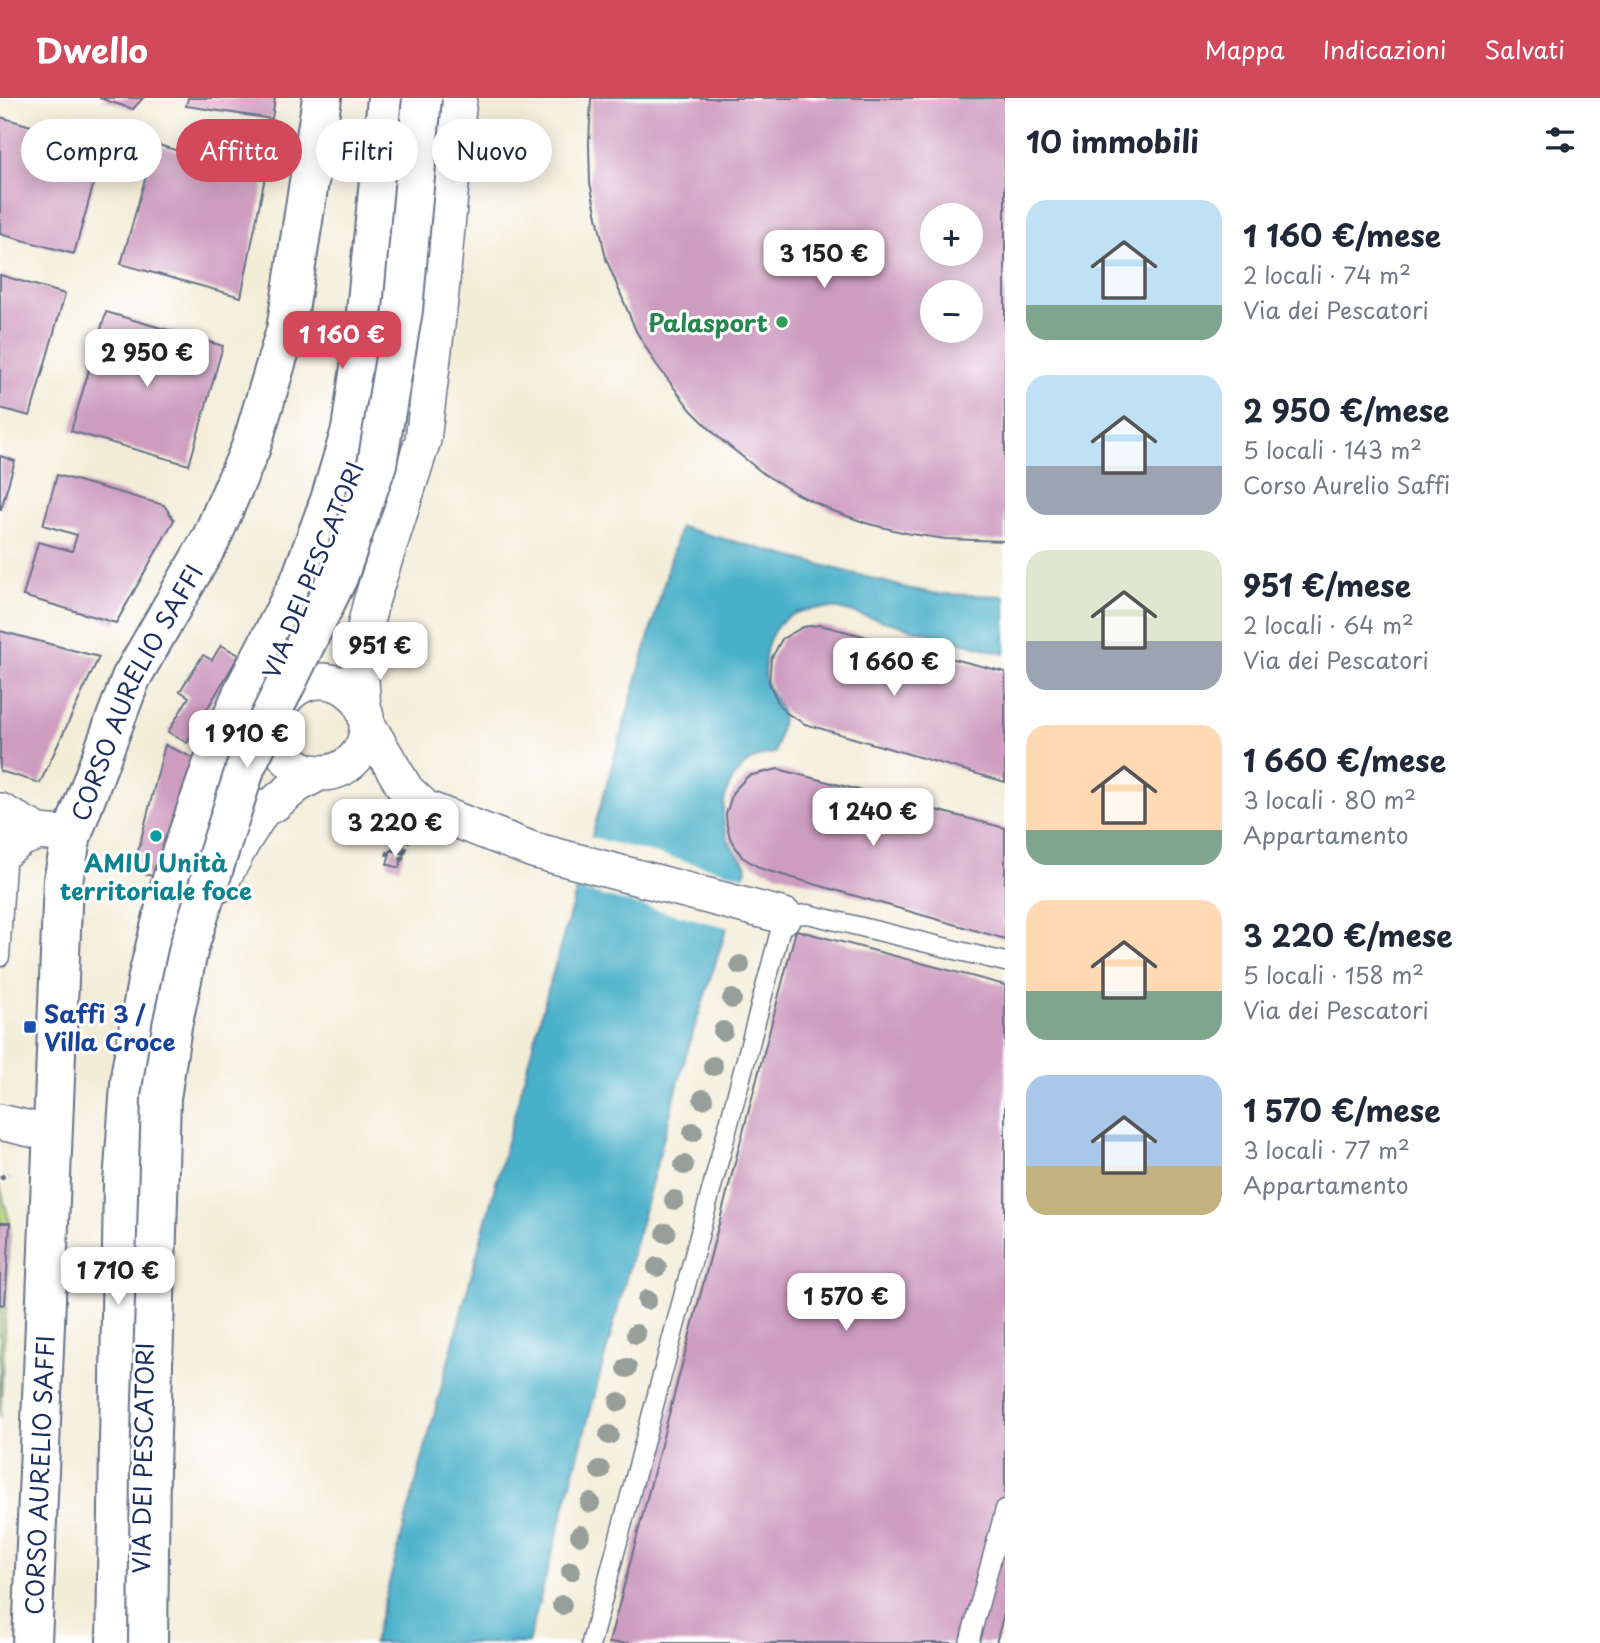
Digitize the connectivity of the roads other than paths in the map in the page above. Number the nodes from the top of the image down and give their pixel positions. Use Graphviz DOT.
graph roads {
  1 [pos="322,98"];
  2 [pos="387,98"];
  3 [pos="394,98"];
  4 [pos="422,98"];
  5 [pos="459,98"];
  6 [pos="365,717"];
  7 [pos="278,742"];
  8 [pos="327,773"];
  9 [pos="402,784"];
  10 [pos="263,809"];
  11 [pos="0,812"];
  12 [pos="56,834"];
  13 [pos="4,851"];
  14 [pos="768,912"];
  15 [pos="0,957"];
  16 [pos="1005,962"];
  17 [pos="175,981"];
  18 [pos="0,1122"];
  19 [pos="52,1134"];
  20 [pos="1005,1509"];
  21 [pos="32,1643"];
  22 [pos="116,1643"];
  23 [pos="138,1643"];
  24 [pos="148,1643"];
  25 [pos="591,1643"];
  26 [pos="969,1643"];
  1 -- 12 [label="main road, CORSO AURELIO SAFFI"];
  2 -- 22 [label="main road"];
  3 -- 17 [label="street, VIA DEI PESCATORI"];
  4 -- 24 [label="main road, bridge"];
  5 -- 6 [label="street"];
  6 -- 7 [label="street, VIA DEI PESCATORI"];
  6 -- 8 [label="street, VIA DEI PESCATORI"];
  6 -- 9 [label="street"];
  7 -- 8 [label="street"];
  7 -- 10 [label="street, VIA DEI PESCATORI"];
  8 -- 9 [label="street"];
  8 -- 10 [label="street, VIA DEI PESCATORI"];
  9 -- 14 [label="street"];
  10 -- 17 [label="street, VIA DEI PESCATORI"];
  11 -- 12 [label="street"];
  11 -- 13 [label="lane"];
  12 -- 13 [label="street"];
  12 -- 19 [label="main road, CORSO AURELIO SAFFI"];
  13 -- 15 [label="lane"];
  14 -- 16 [label="lane"];
  14 -- 25 [label="lane"];
  17 -- 23 [label="street, VIA DEI PESCATORI"];
  18 -- 19 [label="street"];
  19 -- 21 [label="main road, CORSO AURELIO SAFFI"];
  20 -- 26 [label="lane"];
}
